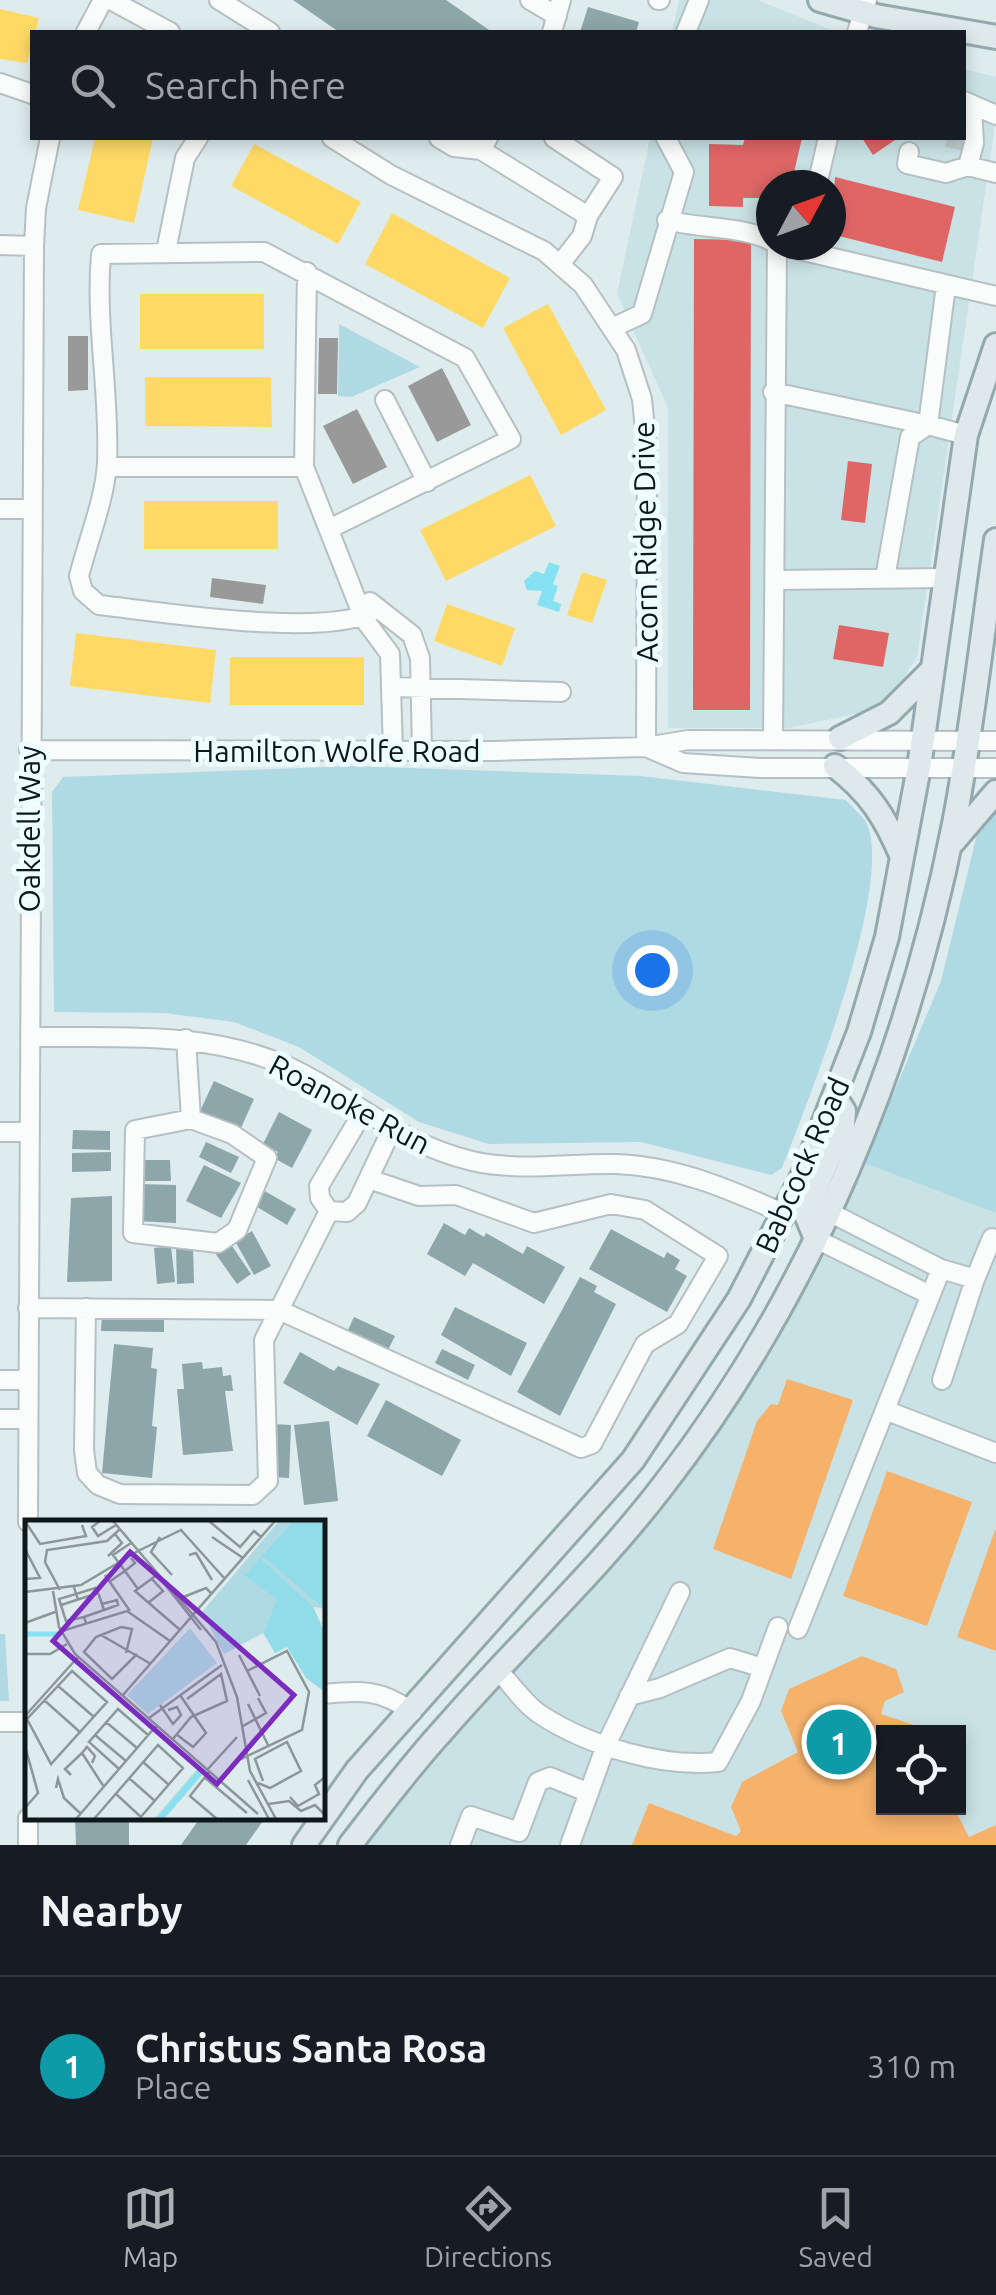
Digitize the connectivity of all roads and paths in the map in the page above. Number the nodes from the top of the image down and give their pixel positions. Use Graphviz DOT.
graph roads {
  1 [pos="102,0"];
  2 [pos="111,0"];
  3 [pos="219,0"];
  4 [pos="530,0"];
  5 [pos="699,0"];
  6 [pos="820,0"];
  7 [pos="863,15"];
  8 [pos="557,16"];
  9 [pos="87,30"];
  10 [pos="166,30"];
  11 [pos="267,30"];
  12 [pos="688,30"];
  13 [pos="949,30"];
  14 [pos="966,33"];
  15 [pos="996,36"];
  16 [pos="0,83"];
  17 [pos="30,93"];
  18 [pos="968,104"];
  19 [pos="996,115"];
  20 [pos="50,140"];
  21 [pos="197,140"];
  22 [pos="335,140"];
  23 [pos="442,140"];
  24 [pos="557,140"];
  25 [pos="667,140"];
  26 [pos="828,140"];
  27 [pos="485,144"];
  28 [pos="909,152"];
  29 [pos="968,166"];
  30 [pos="821,170"];
  31 [pos="996,173"];
  32 [pos="588,216"];
  33 [pos="667,220"];
  34 [pos="756,235"];
  35 [pos="0,245"];
  36 [pos="34,246"];
  37 [pos="166,251"];
  38 [pos="846,259"];
  39 [pos="776,260"];
  40 [pos="561,263"];
  41 [pos="307,272"];
  42 [pos="946,285"];
  43 [pos="996,296"];
  44 [pos="614,327"];
  45 [pos="996,344"];
  46 [pos="773,392"];
  47 [pos="386,400"];
  48 [pos="928,425"];
  49 [pos="966,435"];
  50 [pos="107,466"];
  51 [pos="304,467"];
  52 [pos="427,482"];
  53 [pos="0,508"];
  54 [pos="31,509"];
  55 [pos="329,529"];
  56 [pos="996,540"];
  57 [pos="886,578"];
  58 [pos="945,578"];
  59 [pos="776,580"];
  60 [pos="993,580"];
  61 [pos="371,613"];
  62 [pos="982,633"];
  63 [pos="996,667"];
  64 [pos="932,670"];
  65 [pos="393,687"];
  66 [pos="422,687"];
  67 [pos="562,692"];
  68 [pos="840,738"];
  69 [pos="922,738"];
  70 [pos="773,739"];
  71 [pos="965,739"];
  72 [pos="996,741"];
  73 [pos="646,747"];
  74 [pos="29,750"];
  75 [pos="422,751"];
  76 [pos="393,752"];
  77 [pos="836,766"];
  78 [pos="919,767"];
  79 [pos="961,768"];
  80 [pos="996,768"];
  81 [pos="996,792"];
  82 [pos="948,849"];
  83 [pos="902,857"];
  84 [pos="30,1037"];
  85 [pos="186,1039"];
  86 [pos="835,1097"];
  87 [pos="362,1112"];
  88 [pos="191,1119"];
  89 [pos="390,1130"];
  90 [pos="0,1132"];
  91 [pos="30,1132"];
  92 [pos="368,1179"];
  93 [pos="329,1211"];
  94 [pos="829,1212"];
  95 [pos="782,1213"];
  96 [pos="992,1238"];
  97 [pos="816,1239"];
  98 [pos="941,1269"];
  99 [pos="975,1280"];
  100 [pos="930,1296"];
  101 [pos="28,1308"];
  102 [pos="86,1308"];
  103 [pos="279,1310"];
  104 [pos="0,1380"];
  105 [pos="28,1380"];
  106 [pos="942,1380"];
  107 [pos="885,1410"];
  108 [pos="0,1419"];
  109 [pos="28,1419"];
  110 [pos="996,1453"];
  111 [pos="28,1520"];
  112 [pos="578,1526"];
  113 [pos="609,1553"];
  114 [pos="680,1592"];
  115 [pos="778,1627"];
  116 [pos="798,1629"];
  117 [pos="763,1668"];
  118 [pos="498,1670"];
  119 [pos="325,1694"];
  120 [pos="629,1696"];
  121 [pos="412,1712"];
  122 [pos="606,1745"];
  123 [pos="589,1793"];
  124 [pos="325,1815"];
  125 [pos="322,1820"];
  126 [pos="304,1845"];
  127 [pos="350,1845"];
  128 [pos="460,1845"];
  129 [pos="570,1845"];
  1 -- 9 [label="street"];
  2 -- 10 [label="street"];
  3 -- 11 [label="street"];
  4 -- 8 [label="street"];
  5 -- 12 [label="street"];
  6 -- 7 [label="main road"];
  7 -- 13 [label="main road"];
  14 -- 15 [label="main road"];
  16 -- 17 [label="street"];
  18 -- 19 [label="street"];
  18 -- 29 [label="street"];
  20 -- 36 [label="street, Oakdell Way"];
  21 -- 37 [label="street"];
  22 -- 40 [label="street, Acorn Ridge Drive"];
  23 -- 27 [label="street"];
  24 -- 32 [label="street"];
  25 -- 33 [label="street"];
  26 -- 30 [label="street"];
  27 -- 32 [label="street"];
  28 -- 29 [label="street"];
  29 -- 31 [label="street"];
  32 -- 40 [label="street"];
  33 -- 34 [label="street"];
  33 -- 44 [label="street"];
  35 -- 36 [label="street"];
  36 -- 54 [label="street, Oakdell Way"];
  37 -- 41 [label="street"];
  37 -- 50 [label="street"];
  38 -- 42 [label="street"];
  39 -- 46 [label="street"];
  40 -- 44 [label="street, Acorn Ridge Drive"];
  41 -- 51 [label="street"];
  41 -- 52 [label="street"];
  42 -- 43 [label="street"];
  42 -- 48 [label="street"];
  44 -- 73 [label="street, Acorn Ridge Drive"];
  45 -- 49 [label="main road, Babcock Road"];
  46 -- 48 [label="street"];
  46 -- 59 [label="street"];
  47 -- 52 [label="street"];
  48 -- 49 [label="street"];
  48 -- 57 [label="street"];
  49 -- 58 [label="main road, Babcock Road"];
  50 -- 51 [label="street"];
  50 -- 61 [label="street"];
  51 -- 55 [label="street"];
  52 -- 55 [label="street"];
  53 -- 54 [label="street"];
  54 -- 74 [label="street, Oakdell Way"];
  55 -- 61 [label="street"];
  56 -- 60 [label="main road, Babcock Road"];
  57 -- 58 [label="street"];
  57 -- 59 [label="street"];
  58 -- 64 [label="main road, Babcock Road"];
  59 -- 70 [label="street"];
  60 -- 62 [label="main road, Babcock Road"];
  61 -- 65 [label="street"];
  61 -- 66 [label="street"];
  62 -- 63 [label="main road"];
  62 -- 71 [label="main road, Babcock Road"];
  64 -- 68 [label="main road"];
  64 -- 69 [label="main road, Babcock Road"];
  65 -- 66 [label="street"];
  65 -- 76 [label="street"];
  66 -- 67 [label="street"];
  66 -- 75 [label="street"];
  68 -- 69 [label="street, Hamilton Wolfe Road"];
  68 -- 70 [label="street, Hamilton Wolfe Road"];
  69 -- 71 [label="street, Hamilton Wolfe Road"];
  69 -- 78 [label="main road, Babcock Road"];
  70 -- 73 [label="street, Hamilton Wolfe Road"];
  71 -- 72 [label="street, Hamilton Wolfe Road"];
  71 -- 79 [label="main road, Babcock Road"];
  73 -- 75 [label="street, Hamilton Wolfe Road"];
  73 -- 77 [label="street, Hamilton Wolfe Road"];
  74 -- 76 [label="street, Hamilton Wolfe Road"];
  74 -- 84 [label="street, Oakdell Way"];
  75 -- 76 [label="street, Hamilton Wolfe Road"];
  77 -- 78 [label="street, Hamilton Wolfe Road"];
  77 -- 83 [label="main road"];
  78 -- 79 [label="street, Hamilton Wolfe Road"];
  78 -- 83 [label="main road, Babcock Road"];
  79 -- 80 [label="street, Hamilton Wolfe Road"];
  79 -- 82 [label="main road, Babcock Road"];
  81 -- 82 [label="main road"];
  82 -- 94 [label="main road, Babcock Road"];
  83 -- 86 [label="main road, Babcock Road"];
  84 -- 85 [label="street, Roanoke Run"];
  84 -- 91 [label="street, Oakdell Way"];
  85 -- 87 [label="street, Roanoke Run"];
  85 -- 88 [label="street"];
  86 -- 95 [label="main road, Babcock Road"];
  86 -- 97 [label="main road"];
  87 -- 89 [label="street, Roanoke Run"];
  87 -- 93 [label="street"];
  88 -- 88 [label="street"];
  89 -- 92 [label="street"];
  89 -- 95 [label="street, Roanoke Run"];
  90 -- 91 [label="street"];
  91 -- 101 [label="street, Oakdell Way"];
  92 -- 93 [label="street"];
  92 -- 103 [label="street"];
  93 -- 103 [label="street"];
  94 -- 97 [label="main road, Babcock Road"];
  94 -- 98 [label="street"];
  95 -- 112 [label="main road, Babcock Road"];
  96 -- 99 [label="street"];
  97 -- 100 [label="street"];
  97 -- 113 [label="main road, Babcock Road"];
  98 -- 99 [label="street"];
  98 -- 100 [label="street"];
  99 -- 106 [label="street"];
  100 -- 107 [label="street"];
  101 -- 102 [label="street"];
  101 -- 105 [label="street, Oakdell Way"];
  102 -- 103 [label="street"];
  102 -- 103 [label="street"];
  104 -- 105 [label="street"];
  105 -- 109 [label="street, Oakdell Way"];
  107 -- 110 [label="street"];
  107 -- 116 [label="street"];
  108 -- 109 [label="street"];
  109 -- 111 [label="street, Oakdell Way"];
  112 -- 113 [label="main road"];
  112 -- 121 [label="main road, Babcock Road"];
  113 -- 118 [label="main road, Babcock Road"];
  114 -- 120 [label="street"];
  115 -- 117 [label="street"];
  117 -- 120 [label="street"];
  117 -- 122 [label="street"];
  118 -- 122 [label="street"];
  118 -- 127 [label="main road, Babcock Road"];
  119 -- 121 [label="street"];
  120 -- 122 [label="street"];
  121 -- 124 [label="main road, Babcock Road"];
  122 -- 123 [label="street"];
  123 -- 128 [label="street"];
  123 -- 129 [label="street"];
  125 -- 126 [label="main road, Babcock Road"];
}
